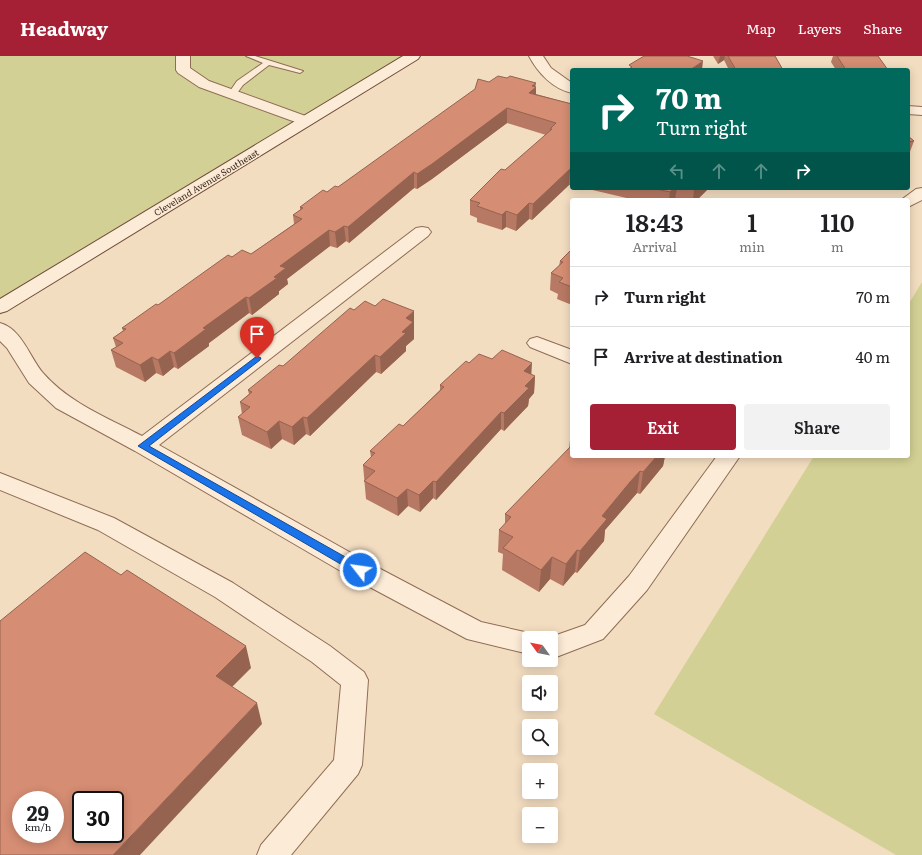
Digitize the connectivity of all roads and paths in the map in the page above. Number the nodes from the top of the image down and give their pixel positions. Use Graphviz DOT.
graph roads {
  1 [pos="183,56"];
  2 [pos="249,56"];
  3 [pos="412,56"];
  4 [pos="536,56"];
  5 [pos="268,63"];
  6 [pos="300,71"];
  7 [pos="570,88"];
  8 [pos="232,94"];
  9 [pos="306,121"];
  10 [pos="922,193"];
  11 [pos="910,201"];
  12 [pos="422,232"];
  13 [pos="0,307"];
  14 [pos="5,334"];
  15 [pos="537,343"];
  16 [pos="570,357"];
  17 [pos="143,446"];
  18 [pos="728,458"];
  19 [pos="5,488"];
  20 [pos="522,642"];
  21 [pos="558,645"];
  22 [pos="272,855"];
  1 -- 8 [label="street"];
  2 -- 5 [label="lane"];
  3 -- 9 [label="street, Cleveland Avenue Southeast"];
  4 -- 7 [label="street"];
  5 -- 6 [label="lane"];
  5 -- 8 [label="lane"];
  8 -- 9 [label="street"];
  9 -- 13 [label="street, Cleveland Avenue Southeast"];
  10 -- 11 [label="street"];
  12 -- 17 [label="street"];
  14 -- 17 [label="street"];
  15 -- 16 [label="street"];
  17 -- 20 [label="street"];
  18 -- 21 [label="street"];
  19 -- 22 [label="street"];
}
